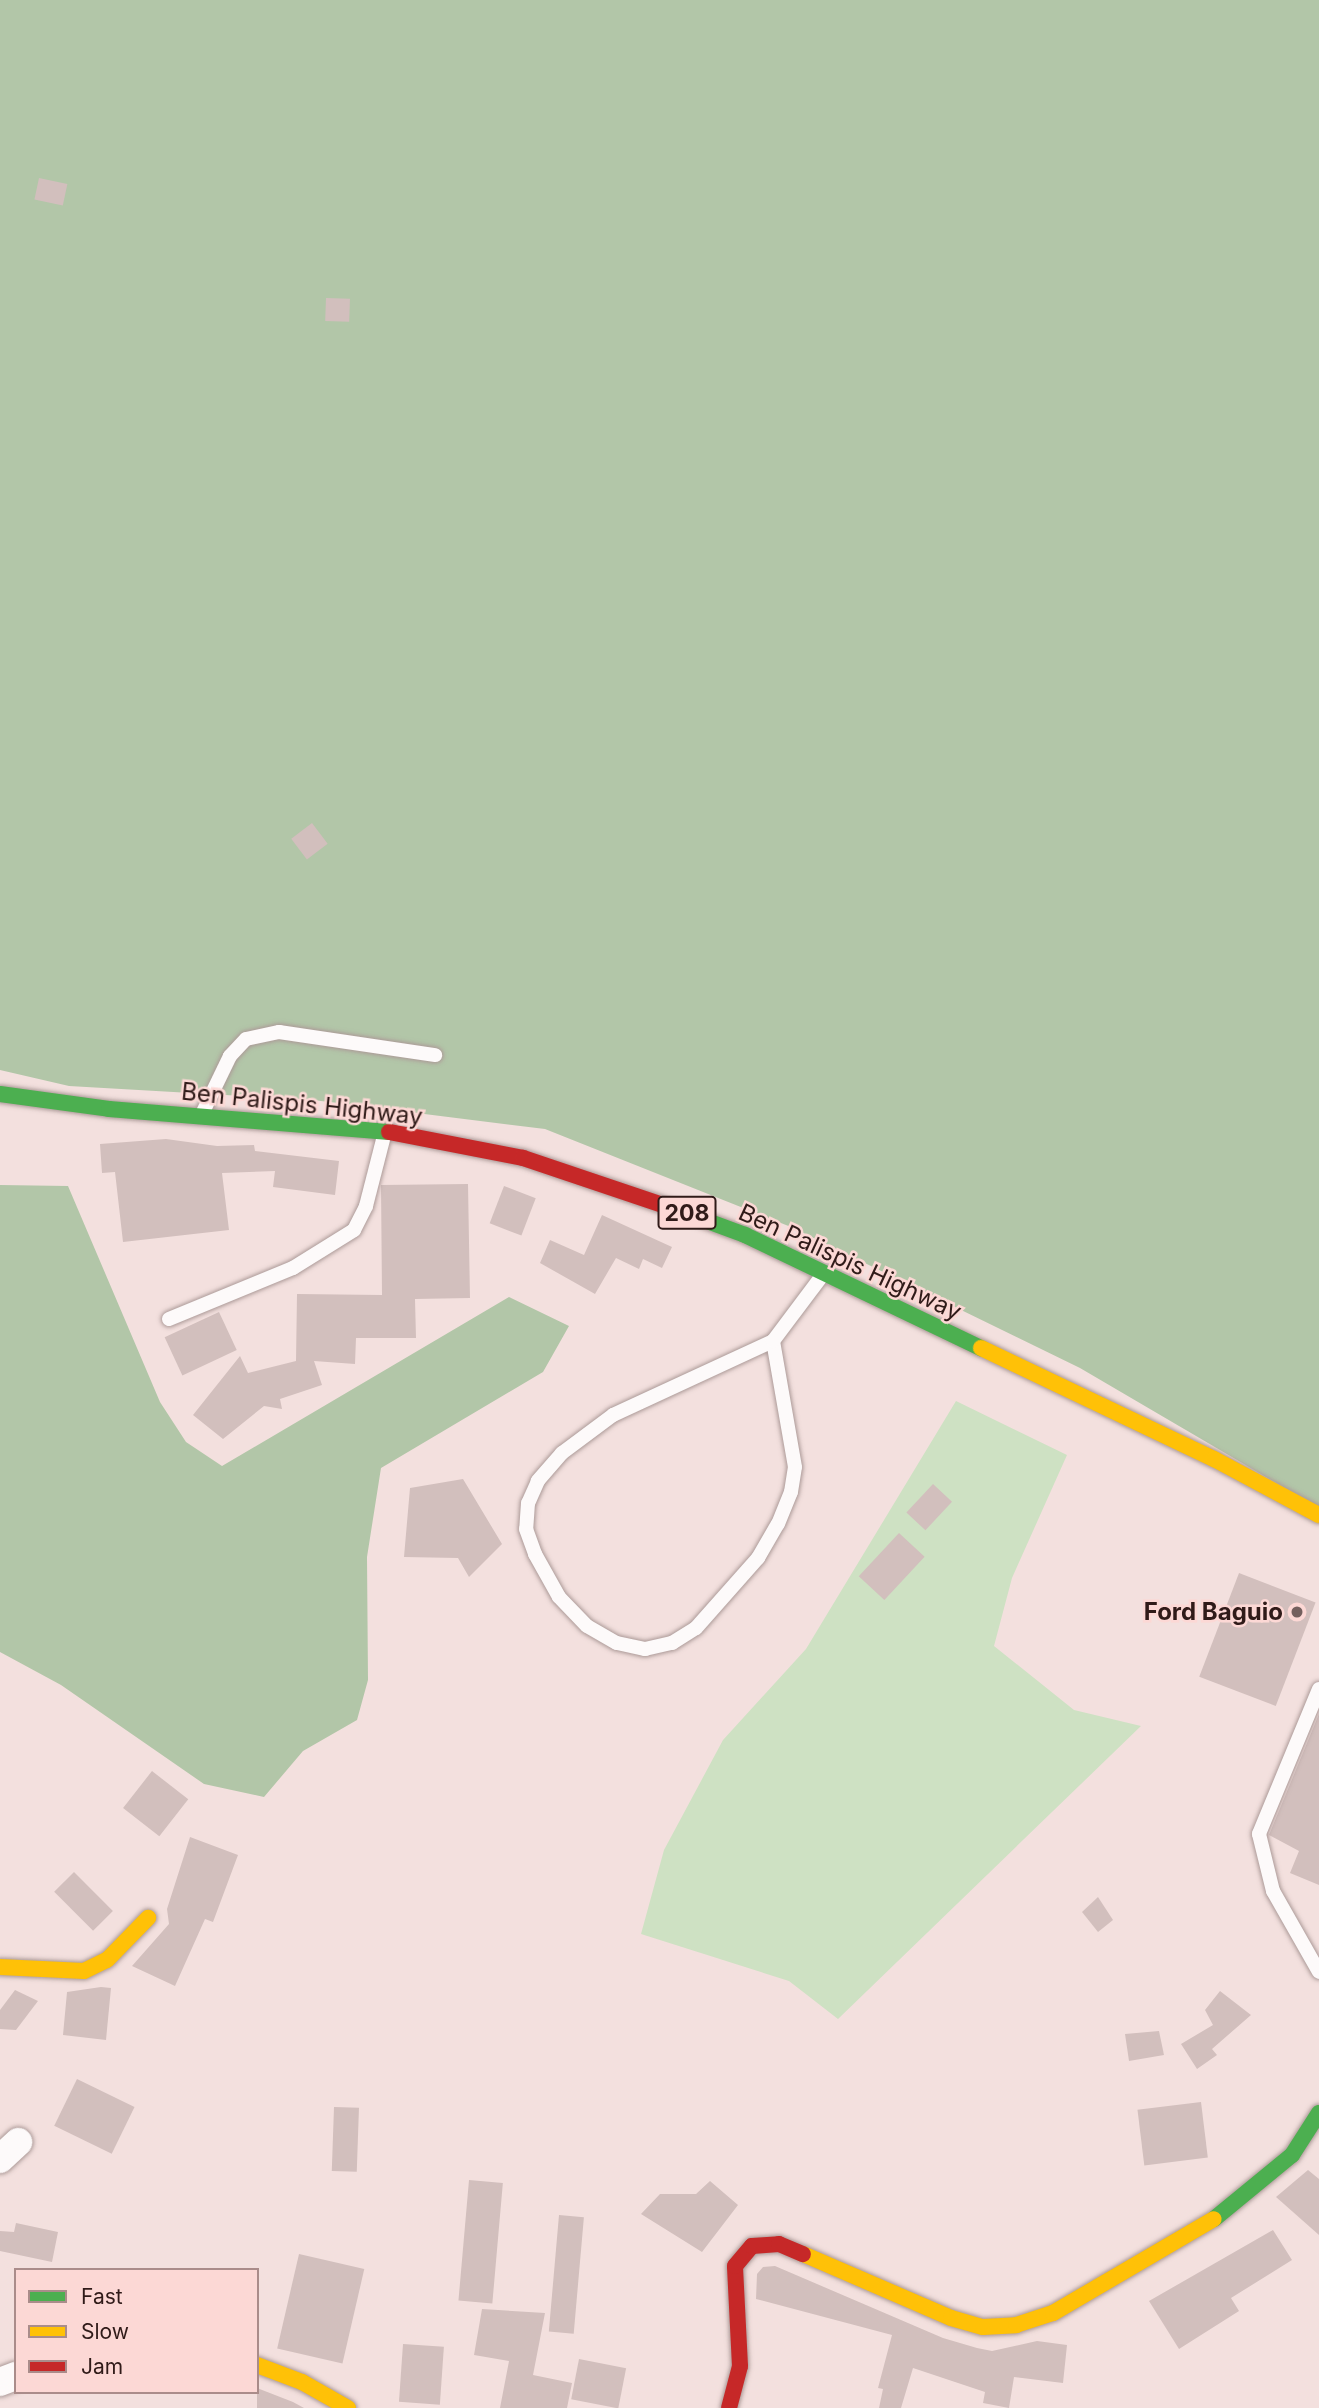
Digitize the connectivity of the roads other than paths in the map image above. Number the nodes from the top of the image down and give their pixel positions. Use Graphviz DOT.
graph roads {
  1 [pos="435,1055"];
  2 [pos="0,1094"];
  3 [pos="201,1116"];
  4 [pos="386,1131"];
  5 [pos="824,1273"];
  6 [pos="169,1319"];
  7 [pos="773,1341"];
  8 [pos="1319,1515"];
  9 [pos="1319,1689"];
  10 [pos="148,1918"];
  11 [pos="0,1967"];
  12 [pos="1319,1972"];
  13 [pos="1319,2113"];
  14 [pos="259,2366"];
  15 [pos="348,2408"];
  16 [pos="729,2408"];
  1 -- 3 [label="lane"];
  2 -- 3 [label="main road, Ben Palispis Highway / 208"];
  3 -- 4 [label="main road, Ben Palispis Highway / 208"];
  4 -- 5 [label="main road, Ben Palispis Highway / 208"];
  4 -- 6 [label="lane"];
  5 -- 7 [label="lane"];
  5 -- 8 [label="main road, Ben Palispis Highway / 208"];
  7 -- 7 [label="lane"];
  9 -- 12 [label="lane"];
  10 -- 11 [label="main road"];
  13 -- 16 [label="main road"];
  14 -- 15 [label="main road"];
}
